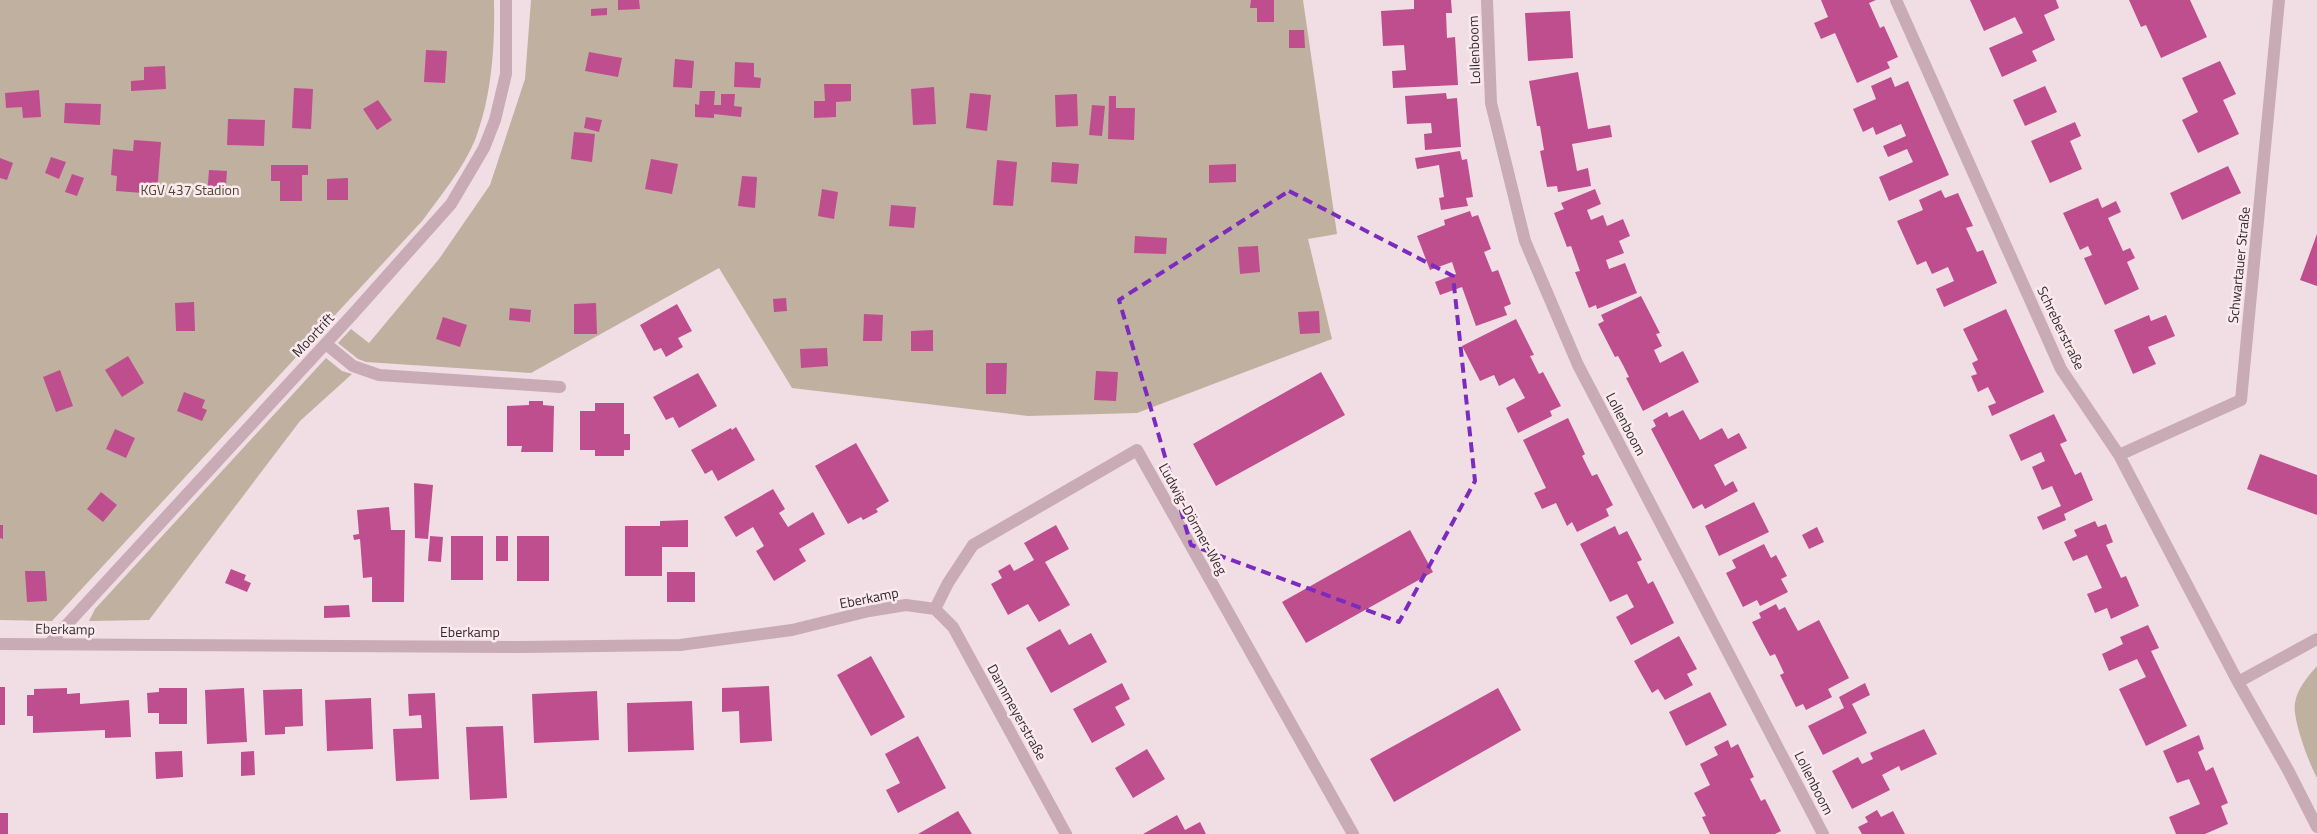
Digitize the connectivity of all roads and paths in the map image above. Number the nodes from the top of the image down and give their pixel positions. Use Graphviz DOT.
graph roads {
  1 [pos="506,0"];
  2 [pos="1487,0"];
  3 [pos="1896,0"];
  4 [pos="2279,0"];
  5 [pos="326,344"];
  6 [pos="560,387"];
  7 [pos="2119,455"];
  8 [pos="935,609"];
  9 [pos="2317,639"];
  10 [pos="0,644"];
  11 [pos="48,644"];
  12 [pos="2238,682"];
  13 [pos="2317,827"];
  14 [pos="1066,834"];
  15 [pos="1353,834"];
  16 [pos="1823,834"];
  1 -- 5 [label="street, Moortrift"];
  2 -- 16 [label="street, Lollenboom"];
  3 -- 7 [label="street, Schreberstraße"];
  4 -- 7 [label="street, Schwartauer Straße"];
  5 -- 6 [label="street"];
  5 -- 11 [label="street, Moortrift"];
  7 -- 12 [label="street, Schreberstraße"];
  8 -- 11 [label="street, Eberkamp"];
  8 -- 14 [label="street, Dannmeyerstraße"];
  8 -- 15 [label="street, Ludwig-Dörmer-Weg"];
  9 -- 12 [label="street"];
  10 -- 11 [label="street, Eberkamp"];
  12 -- 13 [label="street, Schreberstraße"];
}
